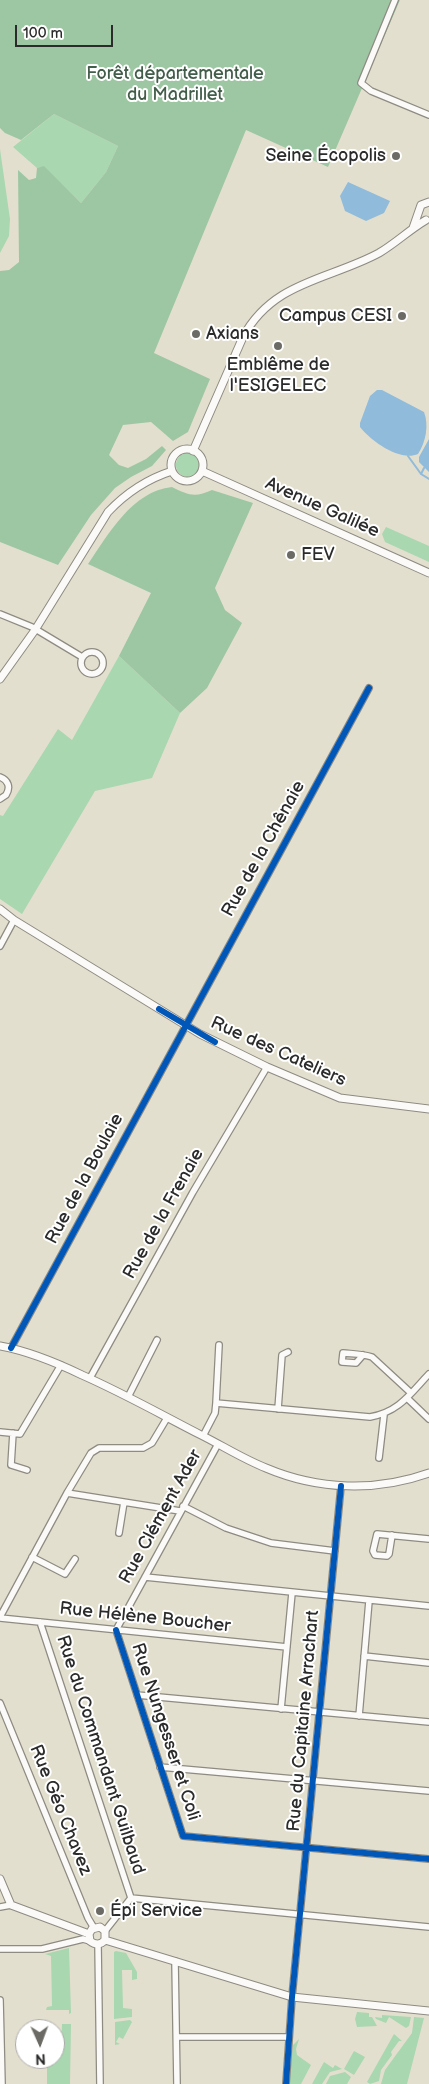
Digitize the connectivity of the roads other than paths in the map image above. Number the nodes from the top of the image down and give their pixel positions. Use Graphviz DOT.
graph roads {
  1 [pos="395,0"];
  2 [pos="429,115"];
  3 [pos="428,200"];
  4 [pos="419,213"];
  5 [pos="428,220"];
  6 [pos="412,228"];
  7 [pos="193,451"];
  8 [pos="172,471"];
  9 [pos="202,471"];
  10 [pos="429,573"];
  11 [pos="0,614"];
  12 [pos="35,630"];
  13 [pos="82,657"];
  14 [pos="0,679"];
  15 [pos="369,688"];
  16 [pos="0,777"];
  17 [pos="0,799"];
  18 [pos="0,909"];
  19 [pos="14,920"];
  20 [pos="0,946"];
  21 [pos="186,1025"];
  22 [pos="267,1067"];
  23 [pos="429,1109"];
  24 [pos="157,1340"];
  25 [pos="219,1345"];
  26 [pos="0,1346"];
  27 [pos="11,1348"];
  28 [pos="288,1352"];
  29 [pos="362,1355"];
  30 [pos="61,1365"];
  31 [pos="429,1374"];
  32 [pos="90,1378"];
  33 [pos="409,1396"];
  34 [pos="128,1397"];
  35 [pos="216,1404"];
  36 [pos="278,1408"];
  37 [pos="384,1415"];
  38 [pos="167,1418"];
  39 [pos="429,1419"];
  40 [pos="0,1432"];
  41 [pos="13,1433"];
  42 [pos="204,1436"];
  43 [pos="218,1444"];
  44 [pos="380,1458"];
  45 [pos="27,1470"];
  46 [pos="429,1473"];
  47 [pos="341,1486"];
  48 [pos="67,1493"];
  49 [pos="124,1502"];
  50 [pos="181,1509"];
  51 [pos="119,1533"];
  52 [pos="392,1535"];
  53 [pos="429,1539"];
  54 [pos="335,1551"];
  55 [pos="32,1557"];
  56 [pos="75,1559"];
  57 [pos="145,1577"];
  58 [pos="292,1593"];
  59 [pos="330,1597"];
  60 [pos="370,1601"];
  61 [pos="429,1606"];
  62 [pos="0,1617"];
  63 [pos="40,1622"];
  64 [pos="116,1630"];
  65 [pos="287,1648"];
  66 [pos="364,1656"];
  67 [pos="429,1663"];
  68 [pos="137,1695"];
  69 [pos="0,1703"];
  70 [pos="281,1708"];
  71 [pos="319,1712"];
  72 [pos="358,1716"];
  73 [pos="429,1722"];
  74 [pos="160,1766"];
  75 [pos="313,1780"];
  76 [pos="429,1791"];
  77 [pos="307,1848"];
  78 [pos="429,1859"];
  79 [pos="0,1879"];
  80 [pos="131,1898"];
  81 [pos="11,1905"];
  82 [pos="0,1907"];
  83 [pos="301,1915"];
  84 [pos="429,1927"];
  85 [pos="94,1928"];
  86 [pos="105,1931"];
  87 [pos="90,1938"];
  88 [pos="105,1940"];
  89 [pos="98,1944"];
  90 [pos="0,1949"];
  91 [pos="175,1961"];
  92 [pos="292,1998"];
  93 [pos="0,2000"];
  94 [pos="429,2011"];
  95 [pos="177,2037"];
  96 [pos="290,2037"];
  97 [pos="2,2084"];
  98 [pos="100,2084"];
  99 [pos="177,2084"];
  100 [pos="286,2084"];
  1 -- 2 [label="street"];
  3 -- 4 [label="street"];
  4 -- 5 [label="street"];
  4 -- 6 [label="street"];
  5 -- 6 [label="street"];
  6 -- 7 [label="street"];
  7 -- 8 [label="street"];
  7 -- 9 [label="street"];
  8 -- 9 [label="street"];
  8 -- 12 [label="street"];
  9 -- 10 [label="street, Avenue Galilée"];
  11 -- 12 [label="street"];
  12 -- 13 [label="street"];
  12 -- 14 [label="street"];
  13 -- 13 [label="street"];
  15 -- 21 [label="street, Rue de la Chênaie"];
  16 -- 17 [label="street"];
  18 -- 19 [label="street, Rue des Cateliers"];
  19 -- 20 [label="street"];
  19 -- 21 [label="street, Rue des Cateliers"];
  21 -- 22 [label="street, Rue des Cateliers"];
  21 -- 27 [label="street, Rue de la Boulaie"];
  22 -- 23 [label="street, Rue des Cateliers"];
  22 -- 32 [label="street, Rue de la Frenaie"];
  24 -- 34 [label="street"];
  25 -- 35 [label="street"];
  26 -- 27 [label="street"];
  27 -- 30 [label="street"];
  28 -- 36 [label="street"];
  29 -- 33 [label="street"];
  30 -- 32 [label="street"];
  30 -- 41 [label="street"];
  31 -- 33 [label="street"];
  32 -- 34 [label="street"];
  33 -- 37 [label="street"];
  33 -- 39 [label="street"];
  34 -- 38 [label="street"];
  35 -- 36 [label="street"];
  35 -- 42 [label="street"];
  36 -- 37 [label="street"];
  37 -- 44 [label="street"];
  38 -- 42 [label="street"];
  38 -- 48 [label="street"];
  40 -- 41 [label="street"];
  41 -- 45 [label="street"];
  42 -- 43 [label="street"];
  43 -- 47 [label="street"];
  43 -- 50 [label="street, Rue Clément Ader"];
  46 -- 47 [label="street"];
  47 -- 54 [label="street, Rue du Capitaine Arrachart"];
  48 -- 49 [label="street"];
  48 -- 55 [label="street"];
  49 -- 50 [label="street"];
  49 -- 51 [label="street"];
  50 -- 54 [label="street"];
  50 -- 57 [label="street, Rue Clément Ader"];
  52 -- 53 [label="street"];
  54 -- 59 [label="street, Rue du Capitaine Arrachart"];
  55 -- 56 [label="street"];
  55 -- 62 [label="street"];
  57 -- 58 [label="street"];
  57 -- 64 [label="street, Rue Clément Ader"];
  58 -- 59 [label="street"];
  58 -- 65 [label="street"];
  59 -- 60 [label="street"];
  59 -- 71 [label="street, Rue du Capitaine Arrachart"];
  60 -- 61 [label="street"];
  60 -- 66 [label="street"];
  62 -- 63 [label="street, Rue Hélène Boucher"];
  63 -- 64 [label="street, Rue Hélène Boucher"];
  63 -- 80 [label="street, Rue du Commandant Guilbaud"];
  64 -- 65 [label="street, Rue Hélène Boucher"];
  64 -- 68 [label="street, Rue Nungesser et Coli"];
  65 -- 70 [label="street"];
  66 -- 67 [label="street"];
  66 -- 72 [label="street"];
  68 -- 70 [label="street"];
  68 -- 74 [label="street, Rue Nungesser et Coli"];
  69 -- 85 [label="street, Rue Géo Chavez"];
  70 -- 71 [label="street"];
  71 -- 72 [label="street"];
  71 -- 75 [label="street, Rue du Capitaine Arrachart"];
  72 -- 73 [label="street"];
  74 -- 75 [label="street"];
  74 -- 77 [label="street, Rue Nungesser et Coli"];
  75 -- 76 [label="street"];
  75 -- 77 [label="street, Rue du Capitaine Arrachart"];
  77 -- 78 [label="street, Rue Nungesser et Coli"];
  77 -- 83 [label="street, Rue du Capitaine Arrachart"];
  79 -- 81 [label="street"];
  80 -- 83 [label="street"];
  80 -- 86 [label="street"];
  81 -- 82 [label="street"];
  81 -- 87 [label="street"];
  83 -- 84 [label="street"];
  83 -- 92 [label="street, Rue du Capitaine Arrachart"];
  85 -- 86 [label="street"];
  85 -- 87 [label="street"];
  86 -- 88 [label="street"];
  87 -- 89 [label="street"];
  87 -- 90 [label="street"];
  88 -- 89 [label="street"];
  88 -- 91 [label="street"];
  89 -- 98 [label="street"];
  91 -- 92 [label="street"];
  91 -- 95 [label="street"];
  92 -- 94 [label="street"];
  92 -- 96 [label="street, Rue du Capitaine Arrachart"];
  93 -- 97 [label="street"];
  95 -- 96 [label="street"];
  95 -- 99 [label="street"];
  96 -- 100 [label="street, Rue du Capitaine Arrachart"];
}
